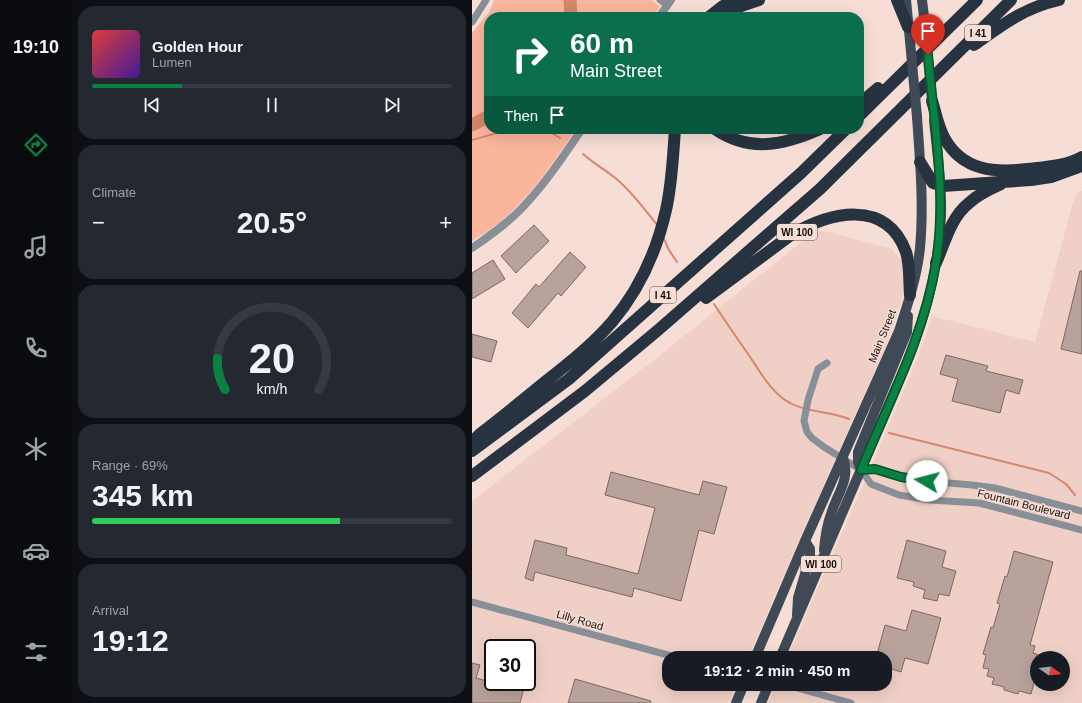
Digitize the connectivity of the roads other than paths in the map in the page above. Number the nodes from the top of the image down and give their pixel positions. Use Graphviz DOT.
graph roads {
  1 [pos="486,0"];
  2 [pos="734,0"];
  3 [pos="759,0"];
  4 [pos="897,0"];
  5 [pos="906,0"];
  6 [pos="922,0"];
  7 [pos="977,0"];
  8 [pos="1011,0"];
  9 [pos="1059,0"];
  10 [pos="666,2"];
  11 [pos="661,12"];
  12 [pos="716,12"];
  13 [pos="731,12"];
  14 [pos="472,22"];
  15 [pos="908,26"];
  16 [pos="943,34"];
  17 [pos="946,65"];
  18 [pos="864,100"];
  19 [pos="932,100"];
  20 [pos="864,111"];
  21 [pos="578,134"];
  22 [pos="674,134"];
  23 [pos="722,134"];
  24 [pos="807,134"];
  25 [pos="841,134"];
  26 [pos="1082,157"];
  27 [pos="920,162"];
  28 [pos="1082,166"];
  29 [pos="1006,181"];
  30 [pos="940,186"];
  31 [pos="472,248"];
  32 [pos="936,262"];
  33 [pos="909,300"];
  34 [pos="657,331"];
  35 [pos="827,363"];
  36 [pos="472,442"];
  37 [pos="472,451"];
  38 [pos="843,458"];
  39 [pos="861,470"];
  40 [pos="472,476"];
  41 [pos="1082,511"];
  42 [pos="1082,530"];
  43 [pos="805,541"];
  44 [pos="823,560"];
  45 [pos="474,603"];
  46 [pos="796,623"];
  47 [pos="758,651"];
  48 [pos="783,651"];
  49 [pos="662,653"];
  50 [pos="741,691"];
  51 [pos="766,691"];
  52 [pos="808,691"];
  53 [pos="736,703"];
  54 [pos="761,703"];
  55 [pos="852,703"];
  1 -- 14 [label="street"];
  2 -- 12 [label="highway"];
  3 -- 13 [label="highway"];
  4 -- 15 [label="highway"];
  5 -- 15 [label="main road, Main Street / WI 100"];
  6 -- 19 [label="main road, WI 100, bridge"];
  7 -- 16 [label="highway, I 41"];
  8 -- 17 [label="highway, I 41"];
  9 -- 17 [label="highway"];
  10 -- 11 [label="street"];
  15 -- 27 [label="main road, Main Street / WI 100, bridge"];
  16 -- 18 [label="highway"];
  16 -- 20 [label="highway, I 41"];
  17 -- 34 [label="highway, I 41"];
  19 -- 26 [label="highway"];
  19 -- 30 [label="main road, WI 100"];
  21 -- 31 [label="street"];
  22 -- 36 [label="highway"];
  23 -- 24 [label="highway"];
  25 -- 37 [label="highway, I 41"];
  27 -- 30 [label="highway"];
  27 -- 33 [label="main road, Main Street / WI 100"];
  28 -- 29 [label="highway"];
  29 -- 30 [label="highway"];
  29 -- 32 [label="highway"];
  30 -- 32 [label="main road, WI 100"];
  32 -- 39 [label="main road, WI 100"];
  33 -- 34 [label="highway, WI 100"];
  33 -- 38 [label="main road, Main Street / WI 100"];
  33 -- 39 [label="main road"];
  34 -- 40 [label="highway, I 41"];
  35 -- 38 [label="street"];
  38 -- 39 [label="street"];
  38 -- 43 [label="main road, Main Street / WI 100"];
  38 -- 44 [label="main road"];
  39 -- 41 [label="street, Fountain Boulevard"];
  39 -- 42 [label="street, Fountain Boulevard"];
  39 -- 44 [label="main road, WI 100"];
  43 -- 46 [label="main road"];
  43 -- 47 [label="main road, Main Street / WI 100"];
  44 -- 46 [label="main road, WI 100"];
  45 -- 49 [label="street, Lilly Road"];
  46 -- 48 [label="main road, WI 100"];
  50 -- 53 [label="main road"];
  51 -- 54 [label="main road"];
  52 -- 55 [label="street"];
}
